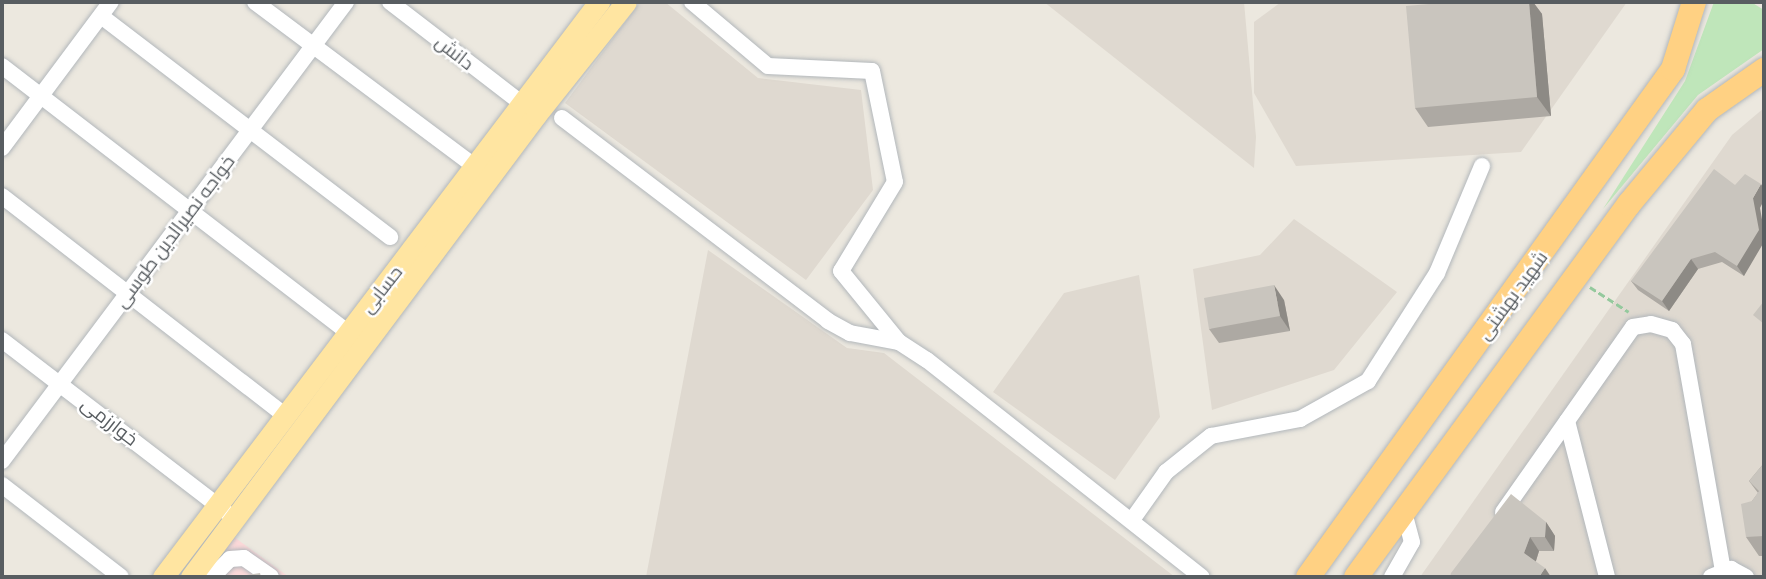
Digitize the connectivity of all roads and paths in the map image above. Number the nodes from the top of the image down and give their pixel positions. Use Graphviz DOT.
graph roads {
  1 [pos="111,2"];
  2 [pos="255,2"];
  3 [pos="346,2"];
  4 [pos="390,2"];
  5 [pos="599,2"];
  6 [pos="626,2"];
  7 [pos="692,2"];
  8 [pos="1695,2"];
  9 [pos="101,16"];
  10 [pos="313,45"];
  11 [pos="2,66"];
  12 [pos="1764,70"];
  13 [pos="43,96"];
  14 [pos="528,109"];
  15 [pos="562,118"];
  16 [pos="250,129"];
  17 [pos="2,148"];
  18 [pos="474,166"];
  19 [pos="1482,166"];
  20 [pos="2,196"];
  21 [pos="190,210"];
  22 [pos="390,237"];
  23 [pos="1576,278"];
  24 [pos="128,293"];
  25 [pos="1542,321"];
  26 [pos="1651,324"];
  27 [pos="347,332"];
  28 [pos="2,340"];
  29 [pos="898,342"];
  30 [pos="1468,356"];
  31 [pos="60,383"];
  32 [pos="284,414"];
  33 [pos="1567,421"];
  34 [pos="2,461"];
  35 [pos="2,485"];
  36 [pos="217,504"];
  37 [pos="1404,512"];
  38 [pos="235,519"];
  39 [pos="1132,520"];
  40 [pos="1490,531"];
  41 [pos="1717,574"];
  42 [pos="121,577"];
  43 [pos="163,577"];
  44 [pos="191,577"];
  45 [pos="212,577"];
  46 [pos="271,577"];
  47 [pos="1202,577"];
  48 [pos="1308,577"];
  49 [pos="1356,577"];
  50 [pos="1392,577"];
  51 [pos="1606,577"];
  52 [pos="1746,577"];
  1 -- 9 [label="street"];
  2 -- 10 [label="street"];
  3 -- 10 [label="street, خواجه نصیرالدین طوسی"];
  4 -- 14 [label="street, دانش"];
  5 -- 14 [label="main road, حسابی"];
  6 -- 14 [label="main road, حسابی"];
  7 -- 29 [label="street"];
  8 -- 30 [label="highway, شهید بهشتی"];
  9 -- 13 [label="street"];
  9 -- 16 [label="street"];
  10 -- 16 [label="street, خواجه نصیرالدین طوسی"];
  10 -- 18 [label="street"];
  11 -- 13 [label="street"];
  12 -- 23 [label="highway, شهید بهشتی"];
  13 -- 17 [label="street"];
  13 -- 21 [label="street"];
  14 -- 18 [label="main road, حسابی"];
  14 -- 38 [label="main road, حسابی"];
  15 -- 29 [label="street"];
  16 -- 21 [label="street, خواجه نصیرالدین طوسی"];
  16 -- 22 [label="street"];
  18 -- 27 [label="main road, حسابی"];
  19 -- 39 [label="street"];
  20 -- 24 [label="street"];
  21 -- 24 [label="street, خواجه نصیرالدین طوسی"];
  21 -- 27 [label="street"];
  23 -- 25 [label="highway, شهید بهشتی"];
  23 -- 26 [label="path"];
  24 -- 31 [label="street, خواجه نصیرالدین طوسی"];
  24 -- 32 [label="street"];
  25 -- 30 [label="highway"];
  25 -- 37 [label="highway, شهید بهشتی"];
  26 -- 33 [label="street"];
  26 -- 41 [label="street"];
  27 -- 32 [label="main road, حسابی"];
  28 -- 31 [label="street, خوارزمی"];
  29 -- 39 [label="street"];
  30 -- 48 [label="highway, شهید بهشتی"];
  31 -- 34 [label="street, خواجه نصیرالدین طوسی"];
  31 -- 36 [label="street, خوارزمی"];
  32 -- 36 [label="main road, حسابی"];
  33 -- 40 [label="street"];
  33 -- 51 [label="street"];
  35 -- 42 [label="street"];
  36 -- 38 [label="street, خوارزمی"];
  36 -- 43 [label="main road, حسابی"];
  37 -- 49 [label="highway, شهید بهشتی"];
  37 -- 50 [label="street"];
  38 -- 44 [label="main road, حسابی"];
  39 -- 47 [label="street"];
  41 -- 52 [label="street"];
  45 -- 46 [label="street"];
}
